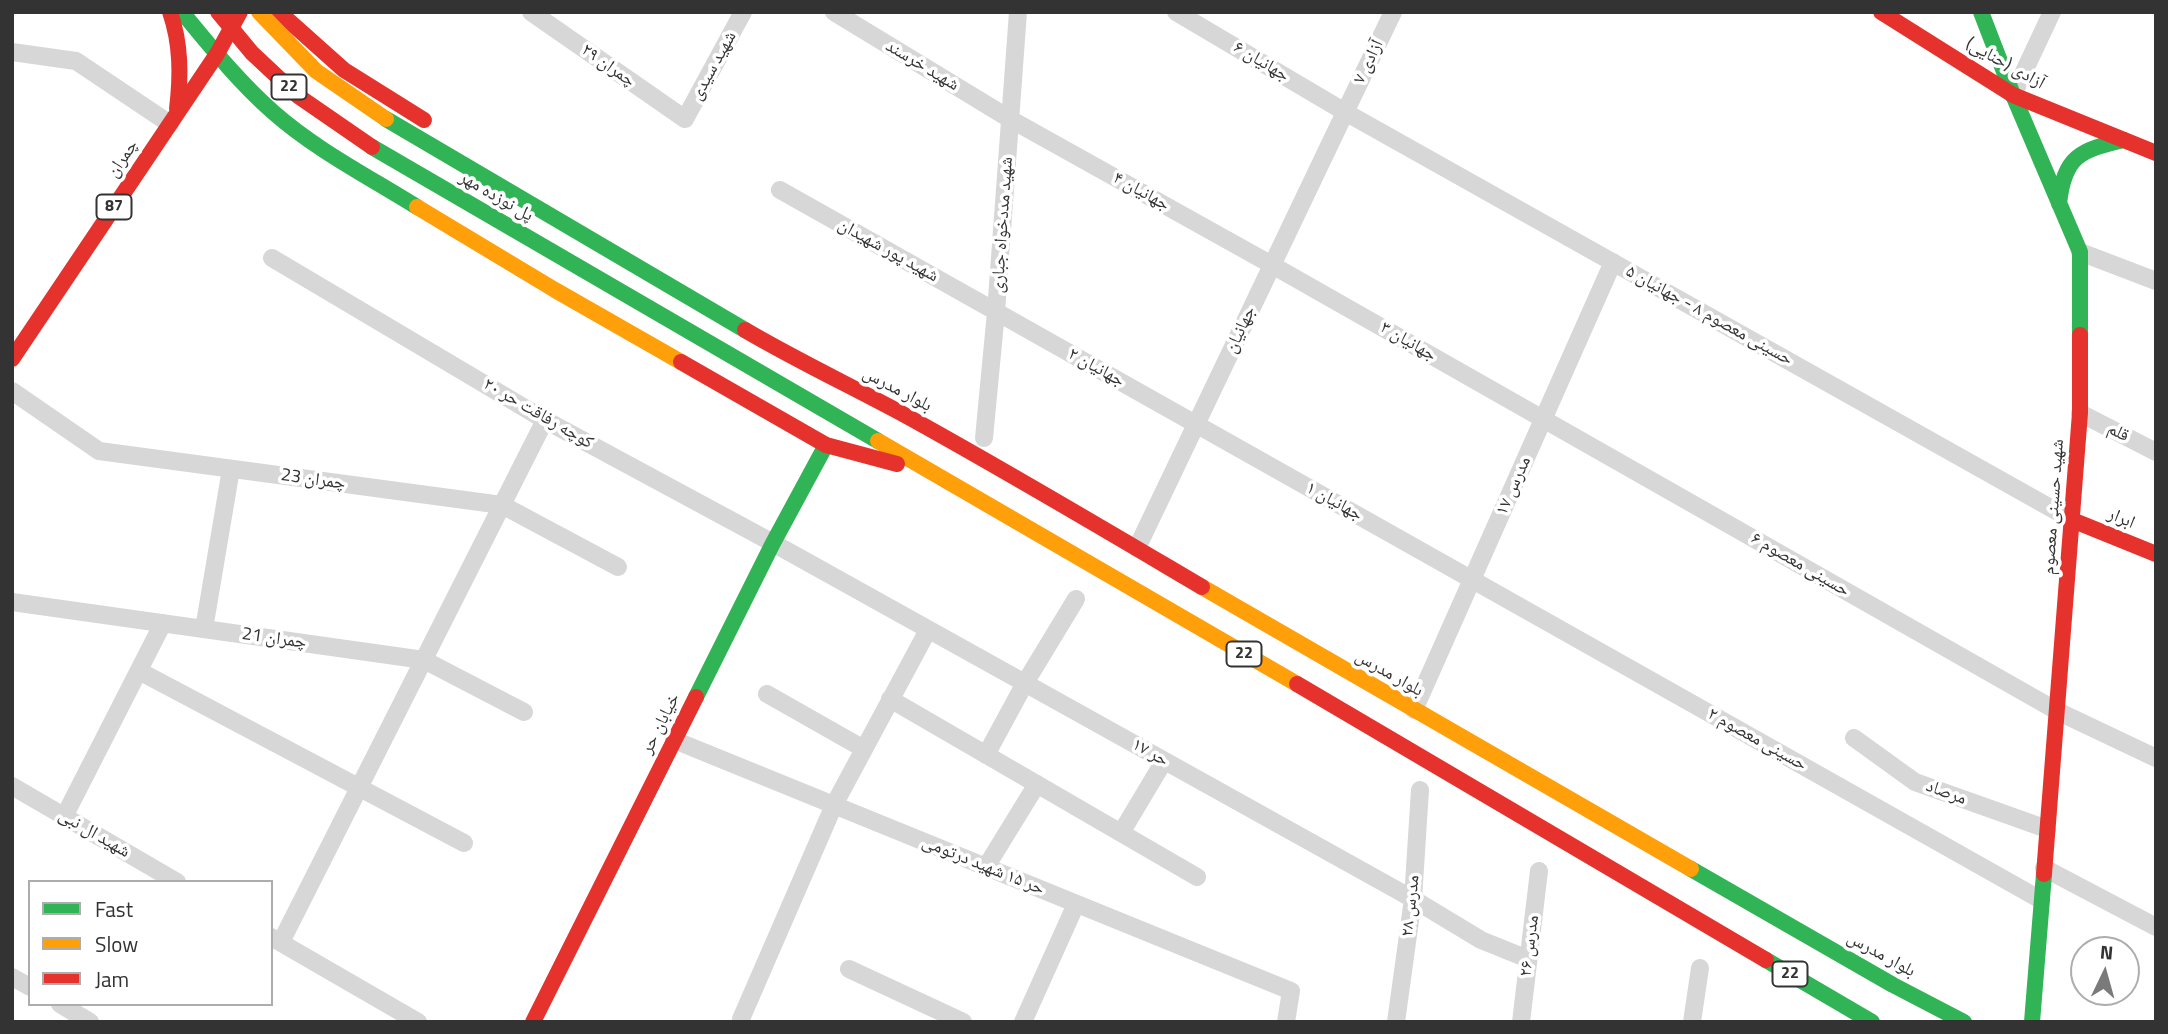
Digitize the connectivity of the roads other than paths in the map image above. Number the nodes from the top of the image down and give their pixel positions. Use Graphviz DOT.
graph roads {
  1 [pos="170,12"];
  2 [pos="182,12"];
  3 [pos="218,12"];
  4 [pos="240,12"];
  5 [pos="259,12"];
  6 [pos="279,12"];
  7 [pos="531,12"];
  8 [pos="743,12"];
  9 [pos="834,12"];
  10 [pos="1018,12"];
  11 [pos="1176,12"];
  12 [pos="1393,12"];
  13 [pos="1881,12"];
  14 [pos="1981,12"];
  15 [pos="2052,12"];
  16 [pos="313,24"];
  17 [pos="317,48"];
  18 [pos="12,52"];
  19 [pos="217,54"];
  20 [pos="344,70"];
  21 [pos="2013,95"];
  22 [pos="1345,112"];
  23 [pos="173,119"];
  24 [pos="685,119"];
  25 [pos="1010,119"];
  26 [pos="439,130"];
  27 [pos="304,137"];
  28 [pos="2124,140"];
  29 [pos="2156,153"];
  30 [pos="780,190"];
  31 [pos="2059,204"];
  32 [pos="2080,253"];
  33 [pos="272,258"];
  34 [pos="1613,262"];
  35 [pos="1272,265"];
  36 [pos="2156,281"];
  37 [pos="996,312"];
  38 [pos="815,350"];
  39 [pos="12,359"];
  40 [pos="794,359"];
  41 [pos="12,391"];
  42 [pos="897,411"];
  43 [pos="2080,413"];
  44 [pos="1544,419"];
  45 [pos="545,420"];
  46 [pos="1196,424"];
  47 [pos="984,438"];
  48 [pos="826,445"];
  49 [pos="2156,452"];
  50 [pos="231,469"];
  51 [pos="934,474"];
  52 [pos="502,505"];
  53 [pos="2072,520"];
  54 [pos="773,543"];
  55 [pos="1137,548"];
  56 [pos="2156,555"];
  57 [pos="618,567"];
  58 [pos="1472,579"];
  59 [pos="1076,599"];
  60 [pos="12,603"];
  61 [pos="163,623"];
  62 [pos="204,629"];
  63 [pos="928,629"];
  64 [pos="424,660"];
  65 [pos="139,671"];
  66 [pos="1025,683"];
  67 [pos="767,694"];
  68 [pos="890,699"];
  69 [pos="1413,710"];
  70 [pos="2057,711"];
  71 [pos="524,712"];
  72 [pos="1854,738"];
  73 [pos="674,740"];
  74 [pos="864,749"];
  75 [pos="986,755"];
  76 [pos="2156,758"];
  77 [pos="1164,761"];
  78 [pos="1037,784"];
  79 [pos="12,786"];
  80 [pos="359,788"];
  81 [pos="1420,790"];
  82 [pos="834,805"];
  83 [pos="64,817"];
  84 [pos="2047,829"];
  85 [pos="1121,833"];
  86 [pos="464,843"];
  87 [pos="986,867"];
  88 [pos="2044,868"];
  89 [pos="1539,871"];
  90 [pos="1197,877"];
  91 [pos="174,880"];
  92 [pos="1413,899"];
  93 [pos="2041,900"];
  94 [pos="1076,904"];
  95 [pos="2156,928"];
  96 [pos="276,939"];
  97 [pos="1528,959"];
  98 [pos="1700,968"];
  99 [pos="849,969"];
  100 [pos="12,977"];
  101 [pos="1893,985"];
  102 [pos="28,986"];
  103 [pos="63,1006"];
  104 [pos="741,1019"];
  105 [pos="90,1022"];
  106 [pos="418,1022"];
  107 [pos="533,1022"];
  108 [pos="963,1022"];
  109 [pos="1023,1022"];
  110 [pos="1286,1022"];
  111 [pos="1396,1022"];
  112 [pos="1521,1022"];
  113 [pos="1692,1022"];
  114 [pos="1872,1022"];
  115 [pos="1936,1022"];
  116 [pos="1964,1022"];
  117 [pos="2032,1022"];
  1 -- 23 [label="main road"];
  2 -- 19 [label="main road"];
  3 -- 51 [label="main road, پل نوزده مهر / 22, bridge"];
  4 -- 19 [label="main road, چمران"];
  5 -- 40 [label="main road, پل نوزده مهر, bridge"];
  6 -- 17 [label="main road"];
  7 -- 24 [label="street, چمران ۲۹"];
  8 -- 24 [label="street, شهید سیدی"];
  9 -- 25 [label="street, شهید خرسند"];
  10 -- 25 [label="street, شهید مددخواه جباری"];
  11 -- 22 [label="street, جهانیان ۶"];
  12 -- 22 [label="street, آزادی ۷"];
  13 -- 21 [label="main road, آزادی (حنایی)"];
  14 -- 21 [label="main road, شهید حسینی معصوم"];
  15 -- 21 [label="street"];
  16 -- 17 [label="main road"];
  17 -- 20 [label="main road"];
  18 -- 23 [label="street"];
  19 -- 23 [label="main road, چمران / 87"];
  19 -- 27 [label="main road"];
  20 -- 26 [label="main road"];
  20 -- 27 [label="main road"];
  21 -- 28 [label="main road, آزادی (حنایی)"];
  21 -- 31 [label="main road, شهید حسینی معصوم"];
  22 -- 34 [label="street, حسینی معصوم ۸ - جهانیان ۵"];
  22 -- 35 [label="street, جهانیان"];
  23 -- 39 [label="main road, چمران / 87"];
  25 -- 35 [label="street, جهانیان ۴"];
  25 -- 37 [label="street, شهید مددخواه جباری"];
  27 -- 48 [label="main road"];
  28 -- 29 [label="main road, آزادی (حنایی)"];
  28 -- 31 [label="main road"];
  30 -- 37 [label="street, شهید پور شهیدان"];
  31 -- 32 [label="main road, شهید حسینی معصوم"];
  32 -- 36 [label="street"];
  32 -- 43 [label="main road, شهید حسینی معصوم"];
  33 -- 45 [label="street, کوچه رفاقت حر ۲۰"];
  34 -- 44 [label="street, مدرس ۱۷"];
  34 -- 53 [label="street, حسینی معصوم ۸ - جهانیان ۵"];
  35 -- 44 [label="street, جهانیان ۳"];
  35 -- 46 [label="street, جهانیان"];
  37 -- 46 [label="street, جهانیان ۲"];
  37 -- 47 [label="street, شهید مددخواه جباری"];
  38 -- 42 [label="main road"];
  40 -- 42 [label="main road, بلوار مدرس"];
  41 -- 50 [label="street, چمران 23"];
  42 -- 55 [label="main road, بلوار مدرس"];
  43 -- 49 [label="street, قلم"];
  43 -- 53 [label="main road, شهید حسینی معصوم"];
  44 -- 58 [label="street, مدرس ۱۷"];
  44 -- 70 [label="street, حسینی معصوم ۶"];
  45 -- 52 [label="street"];
  45 -- 54 [label="street, کوچه رفاقت حر ۲۰"];
  46 -- 55 [label="street, جهانیان"];
  46 -- 58 [label="street, جهانیان ۱"];
  48 -- 51 [label="main road"];
  48 -- 54 [label="main road, خیابان حر"];
  50 -- 52 [label="street, چمران 23"];
  50 -- 62 [label="street"];
  51 -- 114 [label="main road, 22"];
  52 -- 57 [label="street, چمران 23"];
  52 -- 64 [label="street"];
  53 -- 56 [label="main road, ابرار"];
  53 -- 70 [label="main road, شهید حسینی معصوم"];
  54 -- 63 [label="street, حر ۱۷"];
  54 -- 73 [label="main road, خیابان حر"];
  55 -- 69 [label="main road, بلوار مدرس"];
  58 -- 69 [label="street, مدرس ۱۷"];
  58 -- 93 [label="street, حسینی معصوم ۲"];
  59 -- 66 [label="street"];
  60 -- 61 [label="street, چمران 21"];
  61 -- 62 [label="street, چمران 21"];
  61 -- 65 [label="street"];
  62 -- 64 [label="street, چمران 21"];
  63 -- 66 [label="street, حر ۱۷"];
  63 -- 68 [label="street"];
  64 -- 71 [label="street, چمران 21"];
  64 -- 80 [label="street"];
  65 -- 80 [label="street"];
  65 -- 83 [label="street"];
  66 -- 75 [label="street"];
  66 -- 77 [label="street, حر ۱۷"];
  67 -- 74 [label="street"];
  68 -- 74 [label="street"];
  68 -- 75 [label="street"];
  69 -- 101 [label="main road, بلوار مدرس"];
  70 -- 76 [label="street, حسینی معصوم ۶"];
  70 -- 84 [label="main road, شهید حسینی معصوم"];
  72 -- 84 [label="street, مرصاد"];
  73 -- 82 [label="street, حر ۱۵ شهید درتومی"];
  73 -- 107 [label="main road, خیابان حر"];
  74 -- 82 [label="street"];
  75 -- 78 [label="street"];
  77 -- 85 [label="street"];
  77 -- 92 [label="street, حر ۱۷"];
  78 -- 85 [label="street"];
  78 -- 87 [label="street"];
  79 -- 83 [label="street, شهید ال نبی"];
  80 -- 86 [label="street"];
  80 -- 96 [label="street"];
  81 -- 92 [label="street, مدرس ۲۸"];
  82 -- 87 [label="street, حر ۱۵ شهید درتومی"];
  82 -- 104 [label="street"];
  83 -- 91 [label="street, شهید ال نبی"];
  84 -- 88 [label="main road, شهید حسینی معصوم"];
  85 -- 90 [label="street"];
  87 -- 94 [label="street, حر ۱۵ شهید درتومی"];
  88 -- 93 [label="main road, شهید حسینی معصوم"];
  88 -- 95 [label="street"];
  89 -- 97 [label="street, مدرس ۲۶"];
  92 -- 97 [label="street, حر ۱۷"];
  92 -- 111 [label="street, مدرس ۲۸"];
  93 -- 117 [label="main road, شهید حسینی معصوم"];
  94 -- 109 [label="street"];
  94 -- 110 [label="street, حر ۱۵ شهید درتومی"];
  96 -- 106 [label="street"];
  97 -- 112 [label="street, مدرس ۲۶"];
  98 -- 113 [label="street"];
  99 -- 108 [label="street"];
  100 -- 102 [label="street"];
  101 -- 115 [label="main road"];
  101 -- 116 [label="main road, بلوار مدرس"];
  103 -- 105 [label="street"];
}
